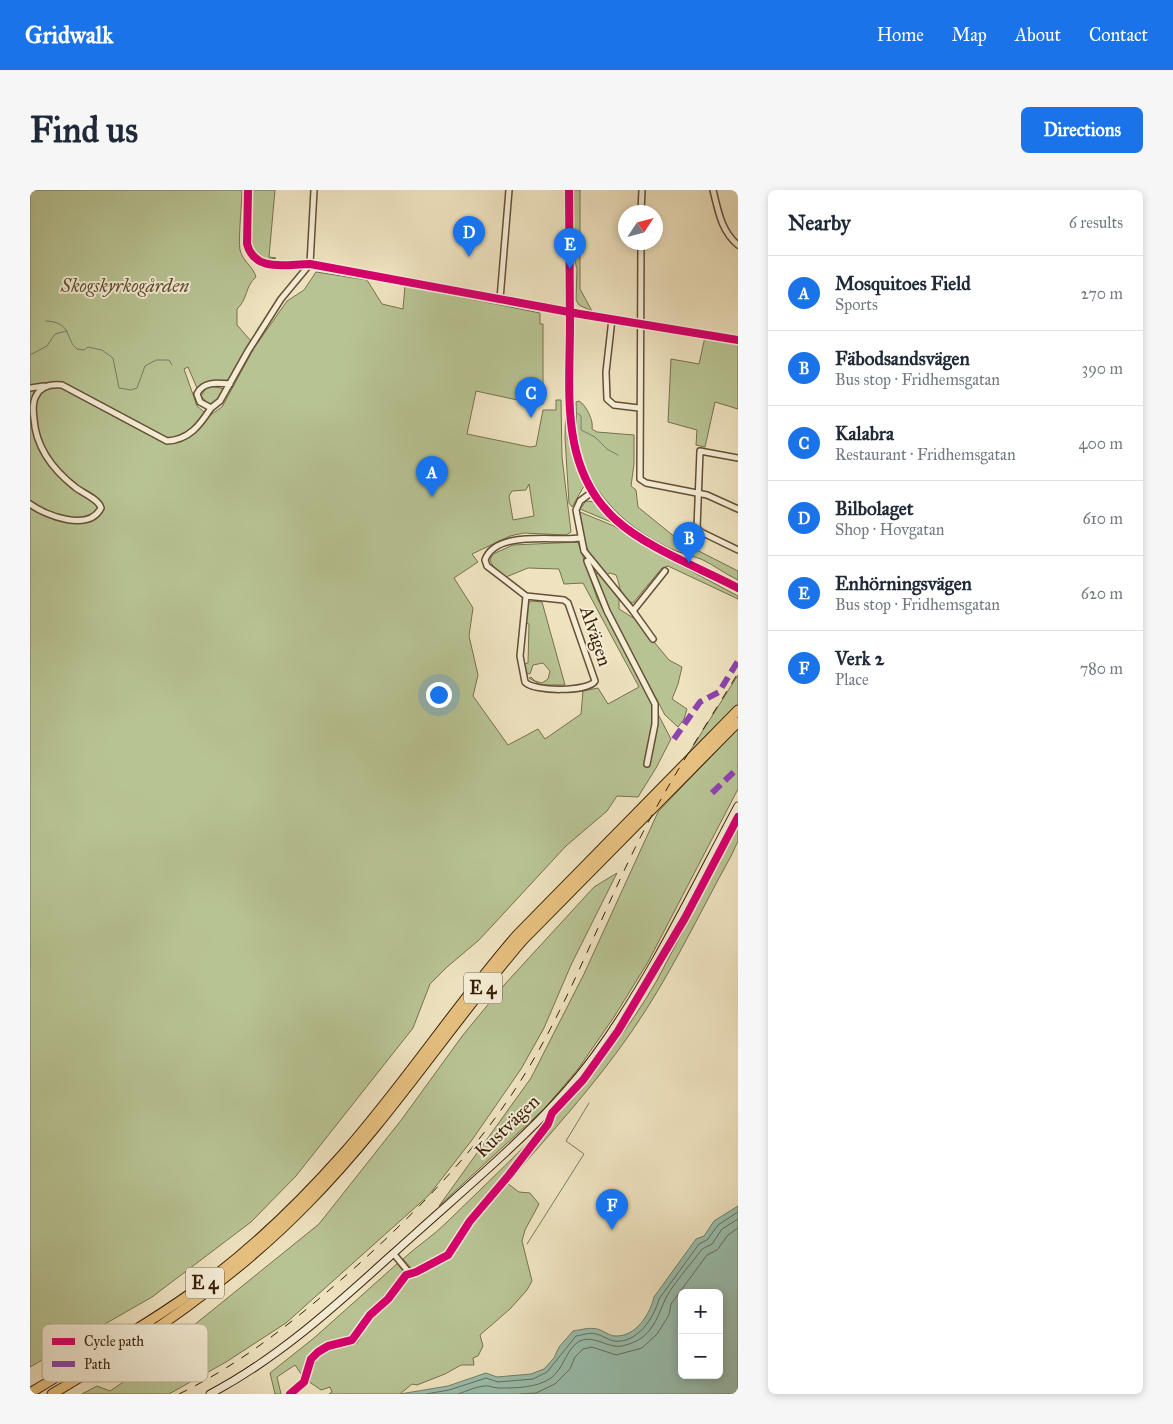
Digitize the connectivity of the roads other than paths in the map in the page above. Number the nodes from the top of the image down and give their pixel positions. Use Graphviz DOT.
graph roads {
  1 [pos="248,190"];
  2 [pos="314,190"];
  3 [pos="509,190"];
  4 [pos="569,190"];
  5 [pos="642,190"];
  6 [pos="713,190"];
  7 [pos="642,205"];
  8 [pos="738,245"];
  9 [pos="641,250"];
  10 [pos="310,264"];
  11 [pos="500,299"];
  12 [pos="570,312"];
  13 [pos="612,319"];
  14 [pos="641,324"];
  15 [pos="738,340"];
  16 [pos="230,384"];
  17 [pos="47,386"];
  18 [pos="30,388"];
  19 [pos="210,408"];
  20 [pos="639,408"];
  21 [pos="738,458"];
  22 [pos="592,492"];
  23 [pos="698,494"];
  24 [pos="30,504"];
  25 [pos="738,509"];
  26 [pos="580,538"];
  27 [pos="738,550"];
  28 [pos="587,561"];
  29 [pos="665,571"];
  30 [pos="738,588"];
  31 [pos="526,596"];
  32 [pos="633,611"];
  33 [pos="653,639"];
  34 [pos="738,710"];
  35 [pos="738,722"];
  36 [pos="647,764"];
  37 [pos="738,806"];
  38 [pos="250,1246"];
  39 [pos="393,1253"];
  40 [pos="136,1324"];
  41 [pos="143,1324"];
  42 [pos="164,1324"];
  43 [pos="48,1382"];
  44 [pos="73,1382"];
  45 [pos="30,1393"];
  46 [pos="52,1394"];
  47 [pos="210,1394"];
  48 [pos="290,1394"];
  1 -- 10 [label="street"];
  2 -- 10 [label="street"];
  3 -- 11 [label="street"];
  4 -- 12 [label="street"];
  5 -- 7 [label="street"];
  6 -- 8 [label="street"];
  9 -- 14 [label="street"];
  10 -- 11 [label="street"];
  10 -- 16 [label="street"];
  11 -- 12 [label="street"];
  12 -- 13 [label="street"];
  12 -- 22 [label="street"];
  13 -- 14 [label="street"];
  13 -- 20 [label="street"];
  14 -- 15 [label="street"];
  14 -- 20 [label="street"];
  16 -- 19 [label="street"];
  16 -- 19 [label="street"];
  17 -- 18 [label="street"];
  17 -- 19 [label="street"];
  17 -- 24 [label="street"];
  20 -- 23 [label="street"];
  21 -- 23 [label="street"];
  22 -- 26 [label="street"];
  22 -- 30 [label="street"];
  23 -- 25 [label="street"];
  23 -- 27 [label="street"];
  26 -- 31 [label="street"];
  26 -- 32 [label="street"];
  28 -- 36 [label="street"];
  29 -- 32 [label="street"];
  31 -- 31 [label="street, Alvägen"];
  32 -- 33 [label="street"];
  34 -- 38 [label="highway, E 4"];
  35 -- 42 [label="highway, E 4"];
  37 -- 39 [label="main road, Kustvägen"];
  38 -- 40 [label="highway, E 4"];
  38 -- 41 [label="highway, E 4"];
  39 -- 47 [label="main road, Kustvägen"];
  39 -- 48 [label="street"];
  43 -- 45 [label="highway, E 4"];
  44 -- 46 [label="highway, E 4"];
}
